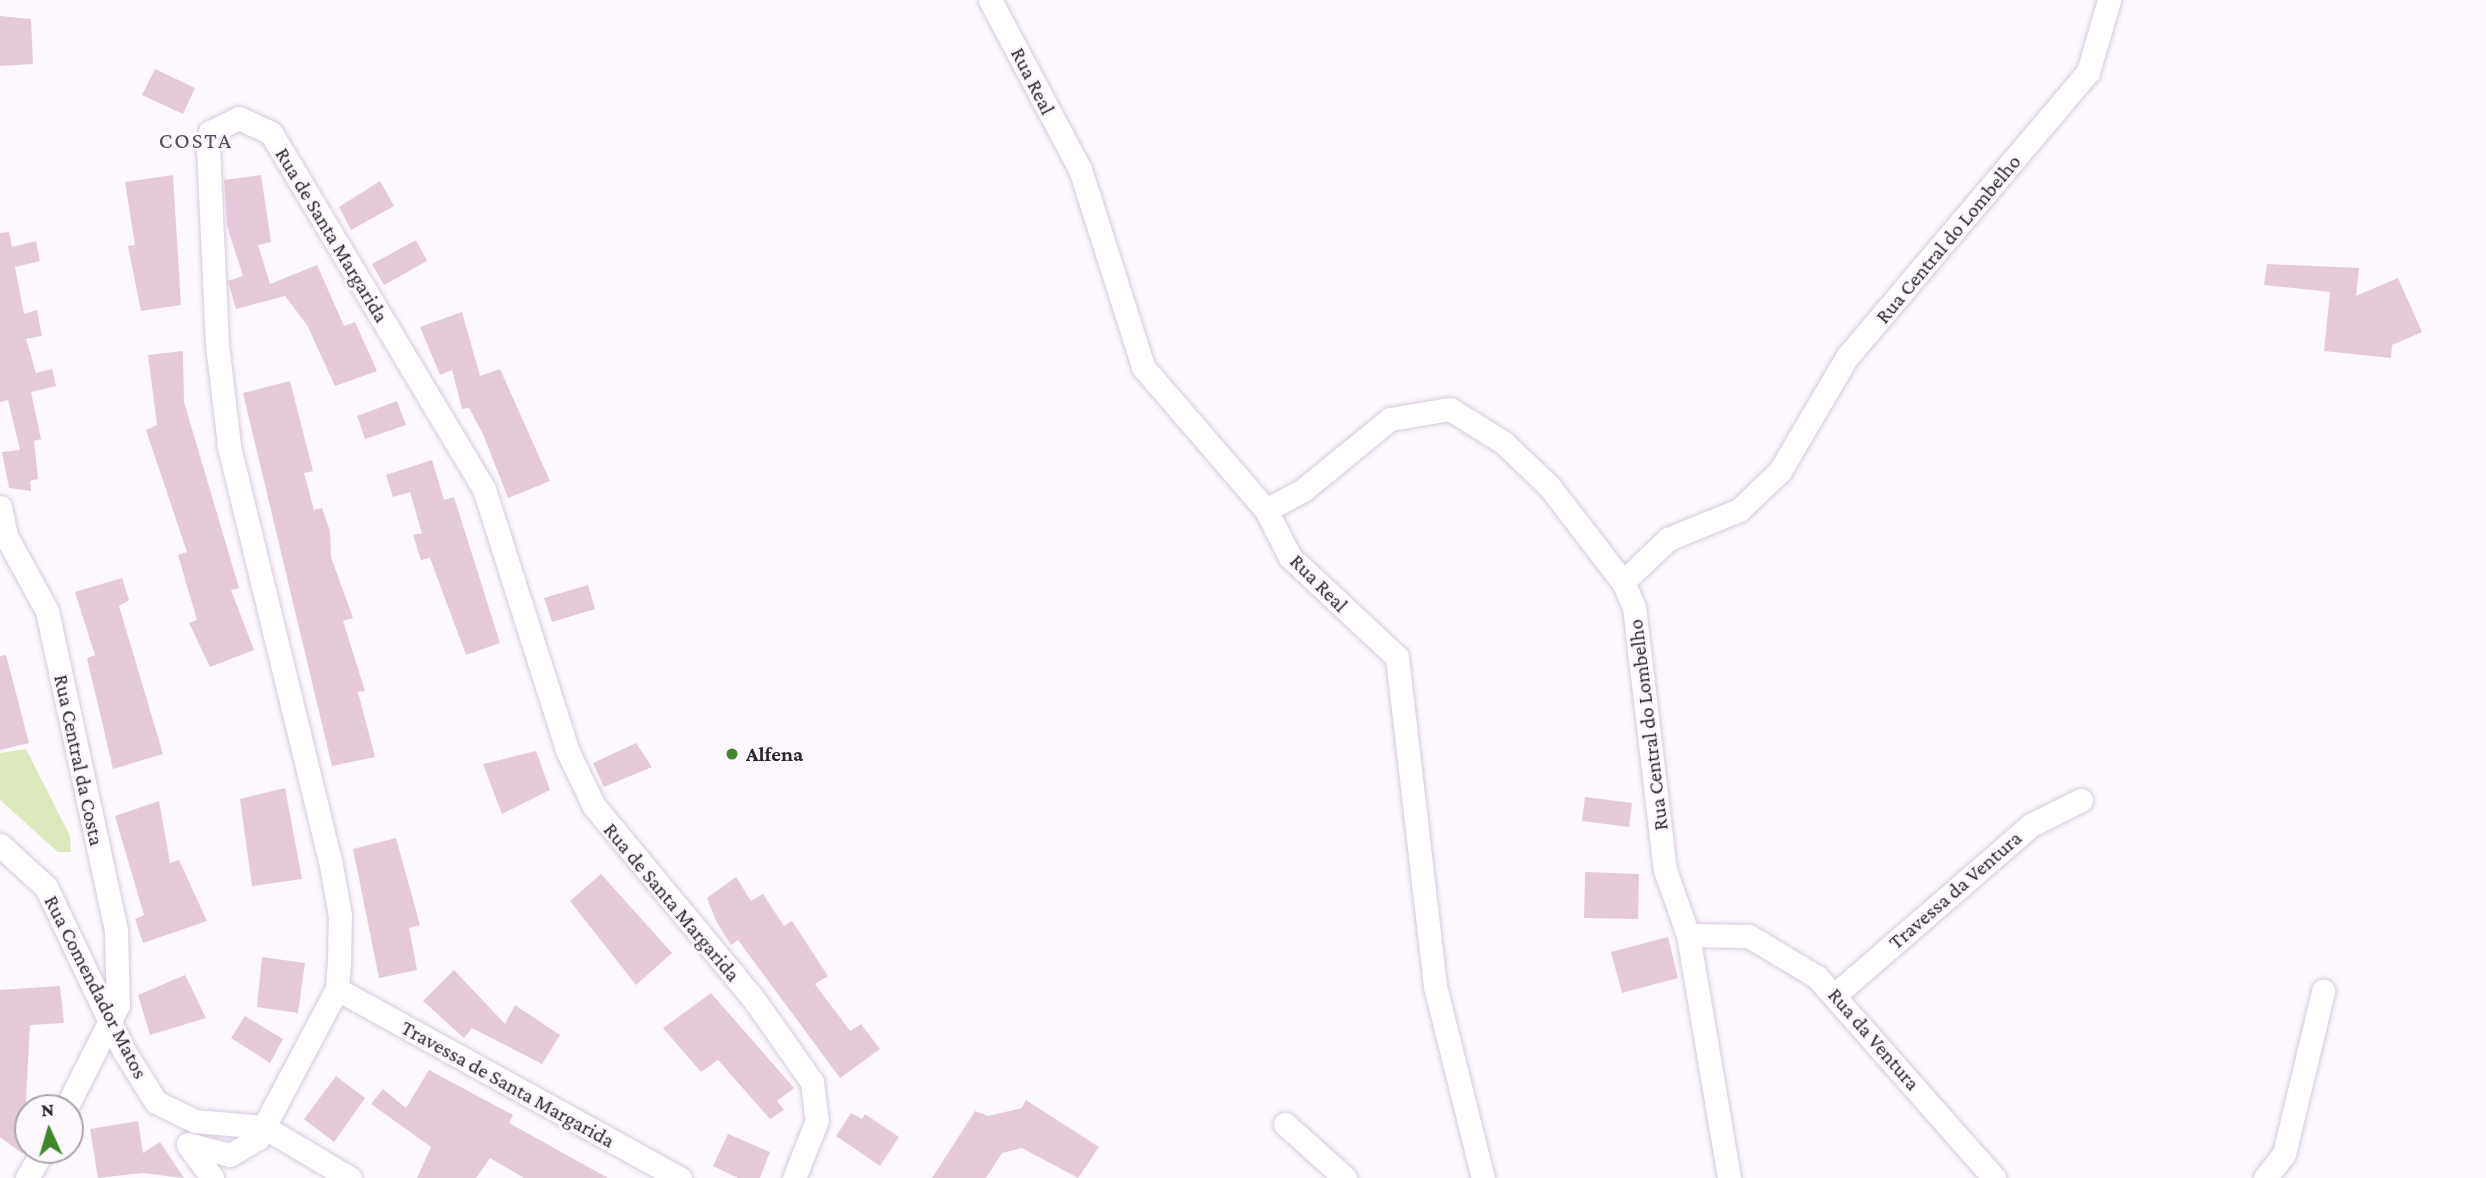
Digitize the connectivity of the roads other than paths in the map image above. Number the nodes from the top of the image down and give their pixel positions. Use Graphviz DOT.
graph roads {
  1 [pos="990,0"];
  2 [pos="2109,0"];
  3 [pos="0,507"];
  4 [pos="1266,510"];
  5 [pos="1623,582"];
  6 [pos="2081,800"];
  7 [pos="0,845"];
  8 [pos="1688,935"];
  9 [pos="337,989"];
  10 [pos="2323,991"];
  11 [pos="1837,993"];
  12 [pos="109,1022"];
  13 [pos="282,1085"];
  14 [pos="73,1094"];
  15 [pos="156,1102"];
  16 [pos="237,1118"];
  17 [pos="1285,1124"];
  18 [pos="264,1127"];
  19 [pos="188,1144"];
  20 [pos="210,1153"];
  21 [pos="213,1178"];
  22 [pos="349,1178"];
  23 [pos="680,1178"];
  24 [pos="794,1178"];
  25 [pos="1345,1178"];
  26 [pos="1483,1178"];
  27 [pos="1730,1178"];
  28 [pos="1994,1178"];
  29 [pos="2265,1178"];
  1 -- 4 [label="street, Rua Real"];
  2 -- 5 [label="street, Rua Central do Lombelho"];
  3 -- 12 [label="street, Rua Central da Costa"];
  4 -- 5 [label="street"];
  4 -- 26 [label="street, Rua Real"];
  5 -- 8 [label="street, Rua Central do Lombelho"];
  6 -- 11 [label="street, Travessa da Ventura"];
  7 -- 12 [label="street, Rua Comendador Matos"];
  8 -- 11 [label="street, Rua da Ventura"];
  8 -- 27 [label="street, Rua Central do Lombelho"];
  9 -- 13 [label="street, Rua de Santa Margarida"];
  9 -- 23 [label="street, Travessa de Santa Margarida"];
  9 -- 24 [label="street, Rua de Santa Margarida"];
  10 -- 29 [label="street"];
  11 -- 28 [label="street, Rua da Ventura"];
  12 -- 14 [label="street, Rua Central da Costa"];
  12 -- 15 [label="street, Rua Comendador Matos"];
  13 -- 16 [label="street, Rua de Santa Margarida"];
  13 -- 18 [label="street, Rua de Santa Margarida"];
  15 -- 16 [label="street, Rua Comendador Matos"];
  15 -- 19 [label="street"];
  16 -- 18 [label="street, Rua Comendador Matos"];
  16 -- 20 [label="street, Rua de Santa Margarida"];
  17 -- 25 [label="street"];
  18 -- 20 [label="street, Rua de Santa Margarida"];
  18 -- 22 [label="street, Rua Comendador Matos"];
  19 -- 20 [label="street, Rua de Santa Margarida"];
  19 -- 21 [label="street"];
  20 -- 21 [label="street"];
}
